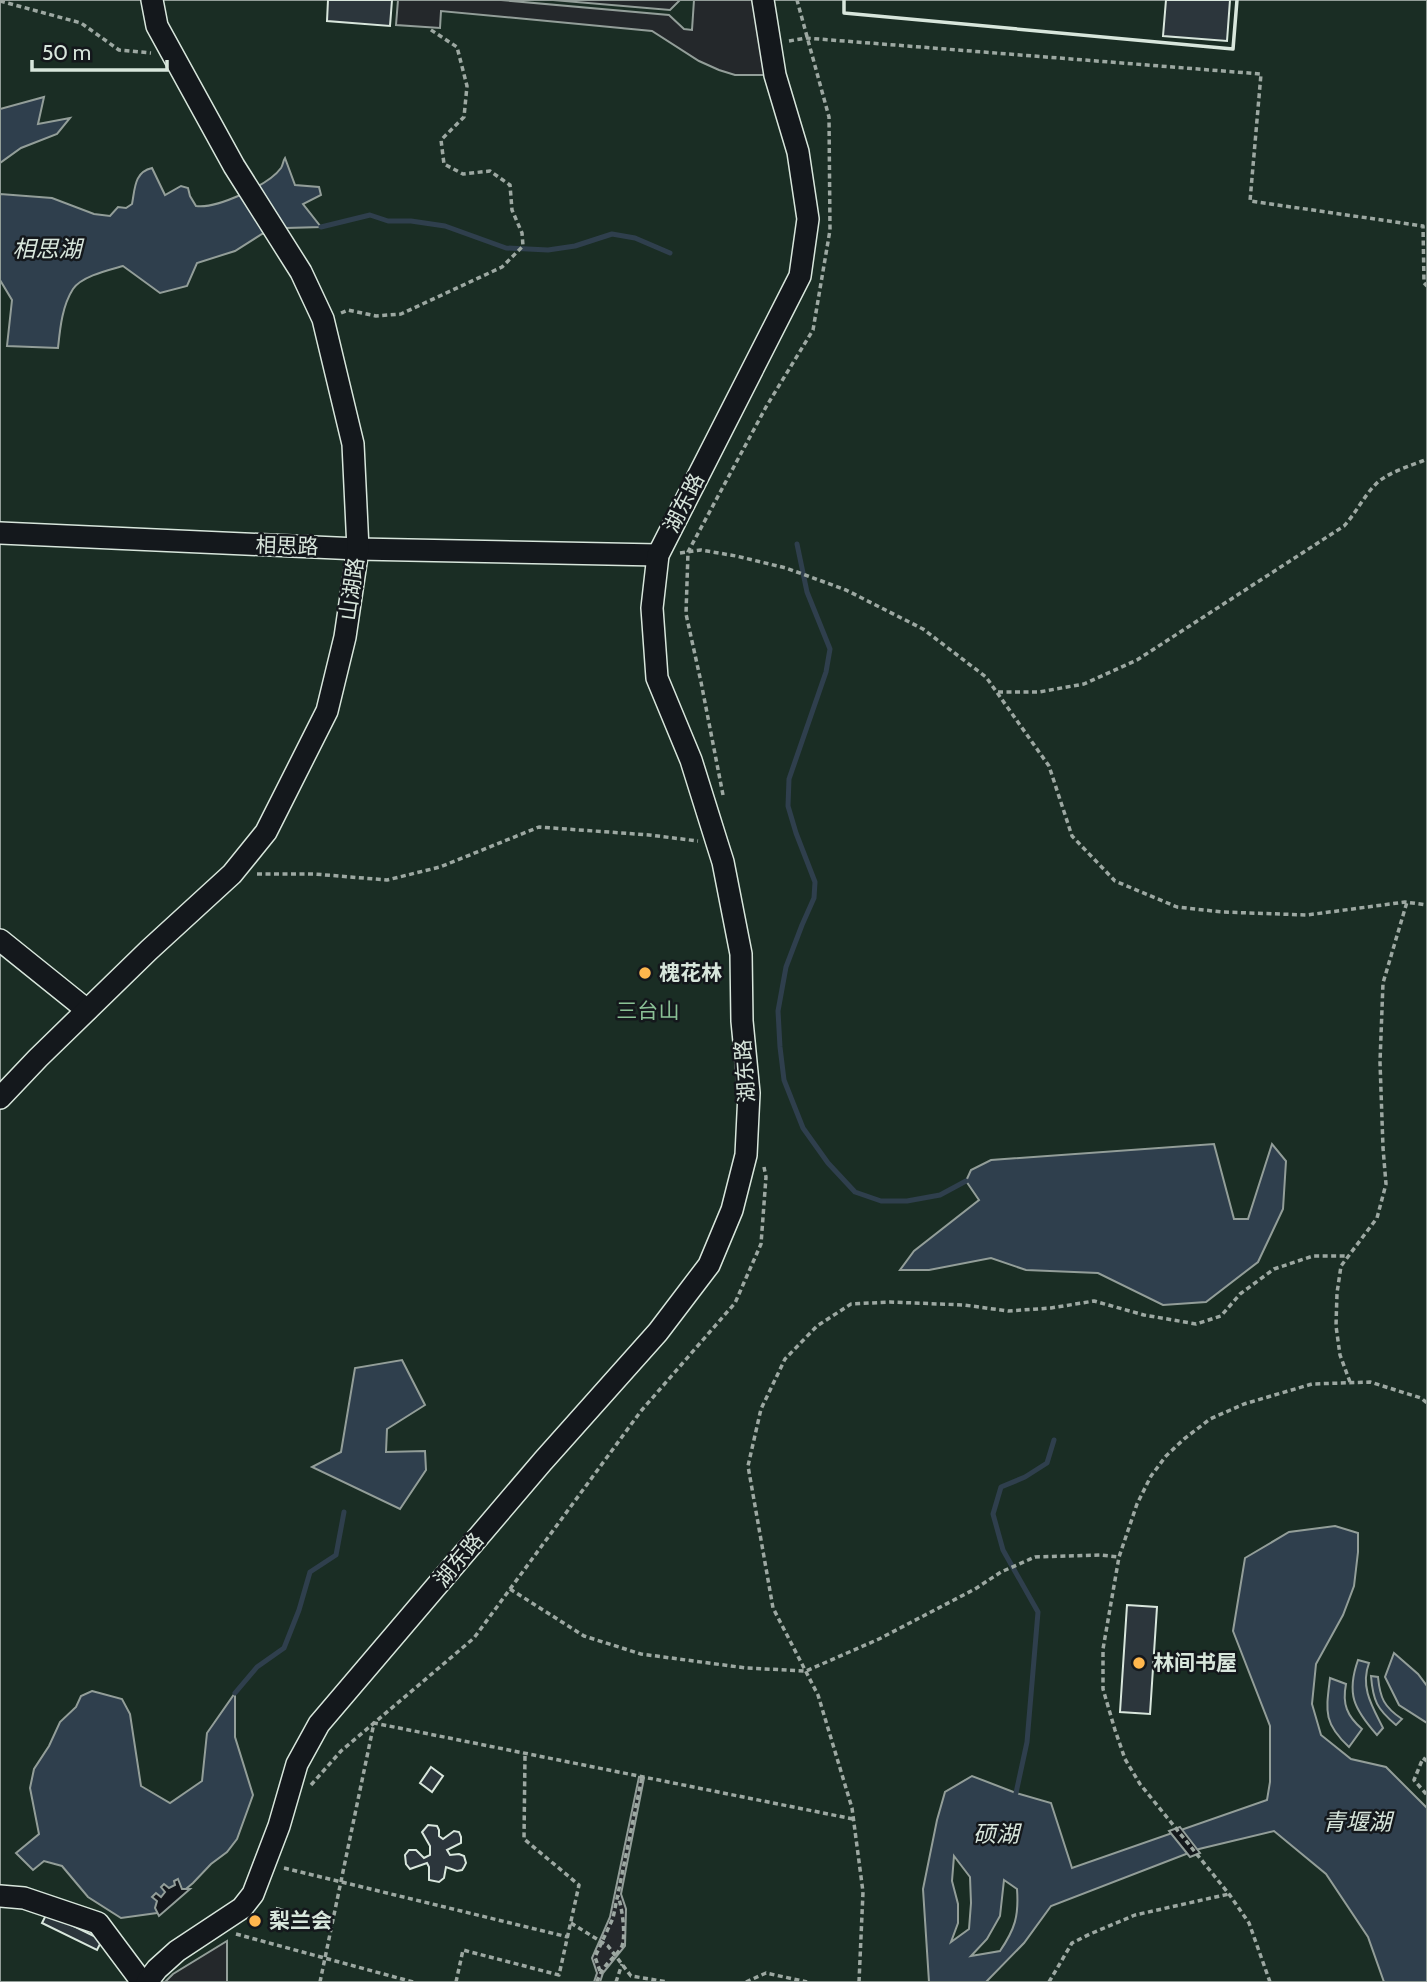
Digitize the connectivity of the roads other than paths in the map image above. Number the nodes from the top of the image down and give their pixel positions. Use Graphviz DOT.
graph roads {
  1 [pos="152,0"];
  2 [pos="763,0"];
  3 [pos="0,533"];
  4 [pos="358,549"];
  5 [pos="658,555"];
  6 [pos="0,940"];
  7 [pos="87,1010"];
  8 [pos="0,1098"];
  9 [pos="0,1896"];
  10 [pos="145,1982"];
  1 -- 4 [label="lane, 山湖路"];
  2 -- 5 [label="lane, 湖东路"];
  3 -- 4 [label="lane, 相思路"];
  4 -- 5 [label="lane, 相思路"];
  4 -- 7 [label="lane, 山湖路"];
  5 -- 10 [label="lane, 湖东路"];
  6 -- 7 [label="lane"];
  7 -- 8 [label="lane, 山湖路"];
  9 -- 10 [label="lane"];
}
